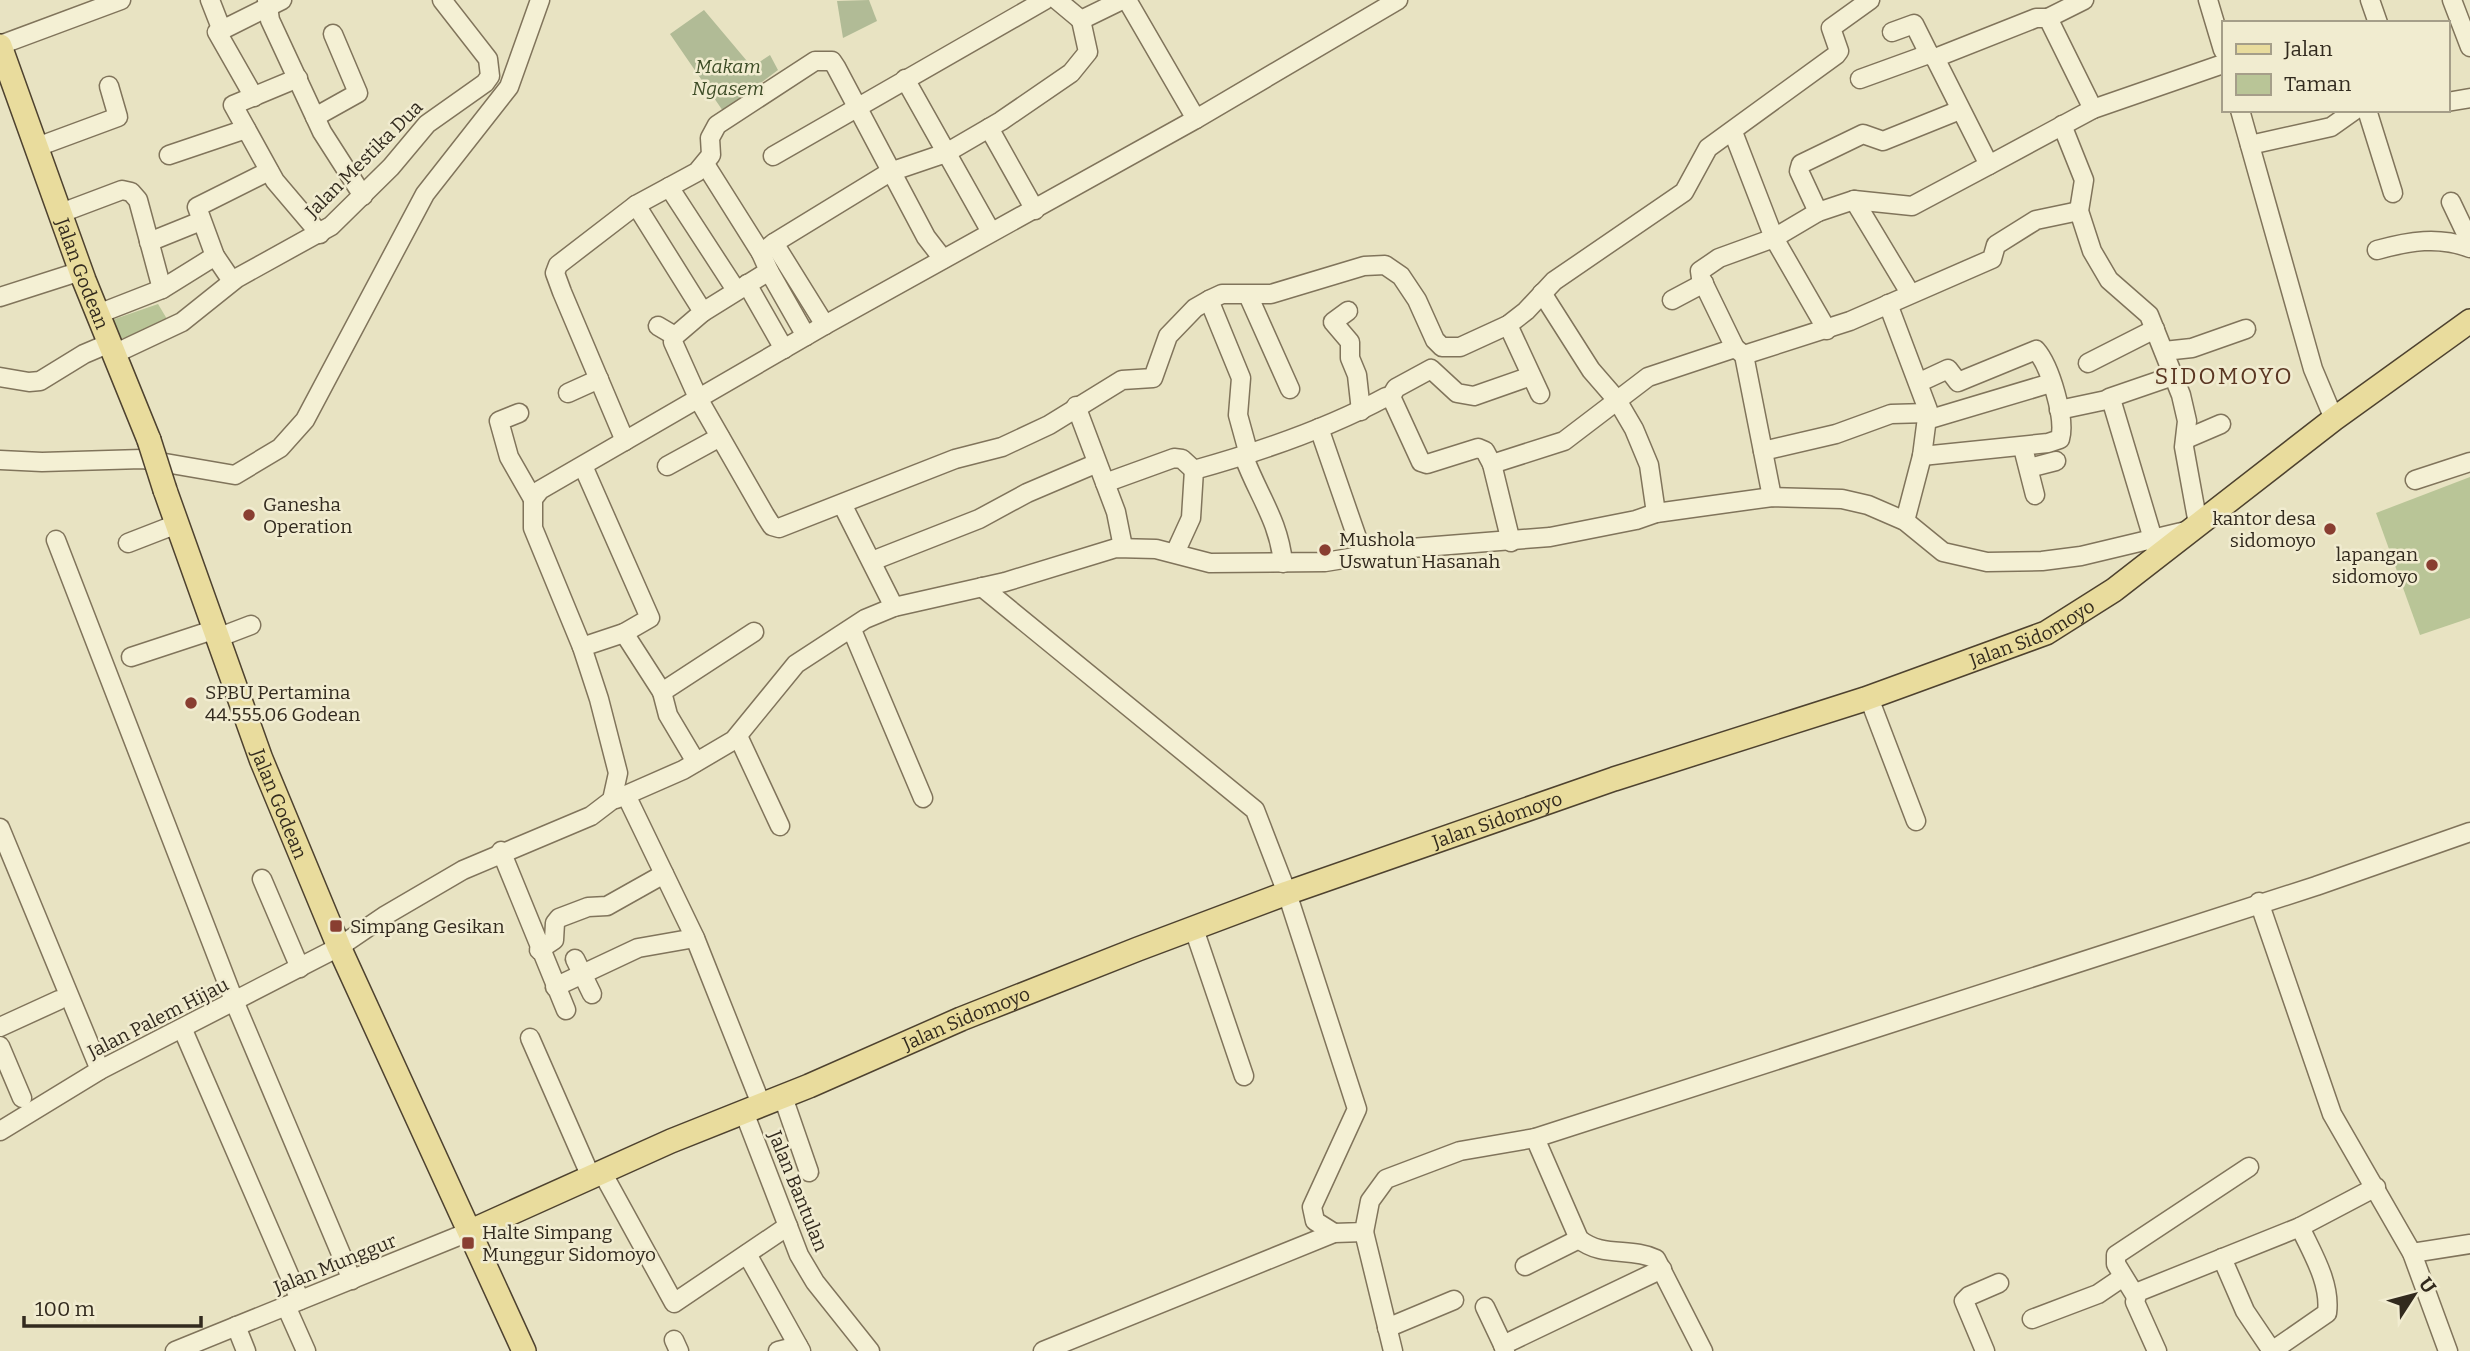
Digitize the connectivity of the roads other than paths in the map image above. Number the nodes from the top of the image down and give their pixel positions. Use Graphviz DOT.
graph roads {
  1 [pos="121,0"];
  2 [pos="210,0"];
  3 [pos="442,0"];
  4 [pos="540,0"];
  5 [pos="1045,0"];
  6 [pos="1057,0"];
  7 [pos="1124,0"];
  8 [pos="1398,0"];
  9 [pos="1870,0"];
  10 [pos="2084,0"];
  11 [pos="2208,0"];
  12 [pos="2371,0"];
  13 [pos="2452,0"];
  14 [pos="273,2"];
  15 [pos="2048,18"];
  16 [pos="1081,20"];
  17 [pos="2465,20"];
  18 [pos="2377,21"];
  19 [pos="222,27"];
  20 [pos="1892,32"];
  21 [pos="333,34"];
  22 [pos="0,46"];
  23 [pos="2222,47"];
  24 [pos="2470,47"];
  25 [pos="1932,56"];
  26 [pos="2222,64"];
  27 [pos="5,76"];
  28 [pos="298,78"];
  29 [pos="905,79"];
  30 [pos="1860,79"];
  31 [pos="108,86"];
  32 [pos="254,97"];
  33 [pos="2470,98"];
  34 [pos="2449,102"];
  35 [pos="858,105"];
  36 [pos="2093,109"];
  37 [pos="1960,110"];
  38 [pos="2241,112"];
  39 [pos="2353,112"];
  40 [pos="2368,112"];
  41 [pos="315,117"];
  42 [pos="1196,119"];
  43 [pos="2062,125"];
  44 [pos="989,128"];
  45 [pos="246,129"];
  46 [pos="1732,132"];
  47 [pos="2250,145"];
  48 [pos="37,147"];
  49 [pos="946,153"];
  50 [pos="169,155"];
  51 [pos="774,156"];
  52 [pos="705,164"];
  53 [pos="1989,165"];
  54 [pos="269,171"];
  55 [pos="890,172"];
  56 [pos="669,187"];
  57 [pos="2393,192"];
  58 [pos="363,196"];
  59 [pos="1854,200"];
  60 [pos="2451,202"];
  61 [pos="636,205"];
  62 [pos="1035,210"];
  63 [pos="2079,211"];
  64 [pos="1818,212"];
  65 [pos="61,213"];
  66 [pos="201,221"];
  67 [pos="991,232"];
  68 [pos="320,234"];
  69 [pos="1774,238"];
  70 [pos="149,242"];
  71 [pos="2470,242"];
  72 [pos="768,248"];
  73 [pos="2470,248"];
  74 [pos="2377,250"];
  75 [pos="215,256"];
  76 [pos="943,259"];
  77 [pos="81,271"];
  78 [pos="769,271"];
  79 [pos="232,281"];
  80 [pos="1703,283"];
  81 [pos="741,287"];
  82 [pos="162,289"];
  83 [pos="1542,293"];
  84 [pos="1910,293"];
  85 [pos="1248,295"];
  86 [pos="0,297"];
  87 [pos="1209,300"];
  88 [pos="1672,300"];
  89 [pos="1888,303"];
  90 [pos="1348,310"];
  91 [pos="703,312"];
  92 [pos="98,314"];
  93 [pos="2470,321"];
  94 [pos="825,325"];
  95 [pos="1508,325"];
  96 [pos="658,326"];
  97 [pos="2155,329"];
  98 [pos="2246,329"];
  99 [pos="1826,330"];
  100 [pos="675,336"];
  101 [pos="806,336"];
  102 [pos="112,349"];
  103 [pos="785,349"];
  104 [pos="2164,351"];
  105 [pos="1739,352"];
  106 [pos="2088,363"];
  107 [pos="0,376"];
  108 [pos="1531,376"];
  109 [pos="2174,376"];
  110 [pos="599,379"];
  111 [pos="1920,382"];
  112 [pos="2051,383"];
  113 [pos="1290,389"];
  114 [pos="568,393"];
  115 [pos="1540,394"];
  116 [pos="1390,398"];
  117 [pos="2109,398"];
  118 [pos="699,400"];
  119 [pos="1617,400"];
  120 [pos="1076,406"];
  121 [pos="2059,410"];
  122 [pos="1361,411"];
  123 [pos="519,413"];
  124 [pos="1927,416"];
  125 [pos="2334,419"];
  126 [pos="2221,424"];
  127 [pos="1319,428"];
  128 [pos="720,437"];
  129 [pos="2186,439"];
  130 [pos="625,441"];
  131 [pos="2023,448"];
  132 [pos="1763,451"];
  133 [pos="1246,456"];
  134 [pos="1922,456"];
  135 [pos="0,460"];
  136 [pos="2056,461"];
  137 [pos="2470,462"];
  138 [pos="1492,464"];
  139 [pos="583,466"];
  140 [pos="667,466"];
  141 [pos="2029,468"];
  142 [pos="1194,470"];
  143 [pos="1100,474"];
  144 [pos="2415,480"];
  145 [pos="2035,495"];
  146 [pos="1772,498"];
  147 [pos="533,499"];
  148 [pos="842,504"];
  149 [pos="1656,513"];
  150 [pos="1905,521"];
  151 [pos="177,524"];
  152 [pos="2194,527"];
  153 [pos="56,540"];
  154 [pos="1511,542"];
  155 [pos="128,543"];
  156 [pos="1124,547"];
  157 [pos="2154,547"];
  158 [pos="1175,553"];
  159 [pos="1363,555"];
  160 [pos="872,561"];
  161 [pos="1283,563"];
  162 [pos="982,587"];
  163 [pos="894,607"];
  164 [pos="251,625"];
  165 [pos="852,630"];
  166 [pos="754,632"];
  167 [pos="624,633"];
  168 [pos="215,634"];
  169 [pos="582,647"];
  170 [pos="131,657"];
  171 [pos="662,691"];
  172 [pos="1869,698"];
  173 [pos="738,736"];
  174 [pos="696,762"];
  175 [pos="619,798"];
  176 [pos="923,798"];
  177 [pos="1916,821"];
  178 [pos="780,826"];
  179 [pos="0,828"];
  180 [pos="2470,832"];
  181 [pos="3,851"];
  182 [pos="501,851"];
  183 [pos="664,874"];
  184 [pos="262,879"];
  185 [pos="1287,893"];
  186 [pos="2259,902"];
  187 [pos="1194,929"];
  188 [pos="695,938"];
  189 [pos="339,947"];
  190 [pos="539,950"];
  191 [pos="579,967"];
  192 [pos="300,968"];
  193 [pos="555,987"];
  194 [pos="592,994"];
  195 [pos="59,1000"];
  196 [pos="235,1003"];
  197 [pos="566,1010"];
  198 [pos="0,1027"];
  199 [pos="183,1030"];
  200 [pos="530,1038"];
  201 [pos="0,1045"];
  202 [pos="96,1072"];
  203 [pos="1244,1076"];
  204 [pos="22,1098"];
  205 [pos="762,1104"];
  206 [pos="0,1131"];
  207 [pos="1535,1138"];
  208 [pos="2249,1167"];
  209 [pos="809,1172"];
  210 [pos="596,1175"];
  211 [pos="2375,1187"];
  212 [pos="788,1226"];
  213 [pos="2300,1227"];
  214 [pos="471,1231"];
  215 [pos="1364,1232"];
  216 [pos="1334,1233"];
  217 [pos="1580,1239"];
  218 [pos="2470,1244"];
  219 [pos="2412,1253"];
  220 [pos="747,1254"];
  221 [pos="2222,1258"];
  222 [pos="1525,1266"];
  223 [pos="1662,1269"];
  224 [pos="2123,1277"];
  225 [pos="352,1280"];
  226 [pos="1999,1283"];
  227 [pos="2135,1295"];
  228 [pos="1454,1300"];
  229 [pos="293,1303"];
  230 [pos="1485,1307"];
  231 [pos="2032,1319"];
  232 [pos="236,1326"];
  233 [pos="1387,1328"];
  234 [pos="799,1348"];
  235 [pos="1504,1348"];
  236 [pos="175,1351"];
  237 [pos="246,1351"];
  238 [pos="306,1351"];
  239 [pos="524,1351"];
  240 [pos="778,1351"];
  241 [pos="870,1351"];
  242 [pos="1043,1351"];
  243 [pos="1393,1351"];
  244 [pos="1703,1351"];
  245 [pos="1985,1351"];
  246 [pos="2157,1351"];
  247 [pos="2272,1351"];
  248 [pos="2448,1351"];
  1 -- 22 [label="street"];
  2 -- 19 [label="street"];
  3 -- 58 [label="street, Jalan Mestika Dua"];
  4 -- 135 [label="street"];
  5 -- 29 [label="street"];
  6 -- 16 [label="street"];
  7 -- 16 [label="street"];
  7 -- 42 [label="street"];
  8 -- 42 [label="street"];
  9 -- 46 [label="street"];
  10 -- 15 [label="street"];
  11 -- 23 [label="street"];
  12 -- 18 [label="street"];
  13 -- 17 [label="street"];
  14 -- 19 [label="street"];
  14 -- 28 [label="street"];
  15 -- 25 [label="street"];
  15 -- 36 [label="street"];
  16 -- 44 [label="street"];
  17 -- 24 [label="street"];
  19 -- 32 [label="street"];
  20 -- 25 [label="street"];
  21 -- 41 [label="street"];
  22 -- 27 [label="main road, Jalan Godean"];
  25 -- 30 [label="street"];
  25 -- 37 [label="street"];
  26 -- 36 [label="street"];
  27 -- 48 [label="main road, Jalan Godean"];
  28 -- 32 [label="street"];
  28 -- 41 [label="street"];
  29 -- 35 [label="street"];
  29 -- 49 [label="street"];
  31 -- 48 [label="street"];
  32 -- 45 [label="street"];
  33 -- 34 [label="street"];
  35 -- 51 [label="street"];
  35 -- 52 [label="street"];
  35 -- 55 [label="street"];
  36 -- 43 [label="street"];
  37 -- 53 [label="street"];
  37 -- 64 [label="street"];
  38 -- 47 [label="street"];
  39 -- 47 [label="street"];
  40 -- 57 [label="street"];
  41 -- 58 [label="street"];
  42 -- 62 [label="street"];
  43 -- 53 [label="street"];
  43 -- 63 [label="street"];
  44 -- 49 [label="street"];
  44 -- 62 [label="street"];
  45 -- 50 [label="street"];
  45 -- 54 [label="street"];
  46 -- 69 [label="street"];
  46 -- 83 [label="street"];
  47 -- 125 [label="street"];
  48 -- 65 [label="main road, Jalan Godean"];
  49 -- 55 [label="street"];
  49 -- 67 [label="street"];
  52 -- 56 [label="street"];
  52 -- 72 [label="street"];
  53 -- 59 [label="street"];
  54 -- 66 [label="street"];
  54 -- 68 [label="street"];
  55 -- 72 [label="street"];
  55 -- 76 [label="street"];
  56 -- 61 [label="street"];
  56 -- 81 [label="street"];
  58 -- 68 [label="street, Jalan Mestika Dua"];
  59 -- 64 [label="street"];
  59 -- 84 [label="street"];
  60 -- 71 [label="street"];
  61 -- 91 [label="street"];
  61 -- 110 [label="street"];
  62 -- 67 [label="street"];
  63 -- 84 [label="street"];
  63 -- 97 [label="street"];
  64 -- 69 [label="street"];
  65 -- 70 [label="street"];
  65 -- 77 [label="main road, Jalan Godean"];
  66 -- 70 [label="street"];
  66 -- 75 [label="street"];
  67 -- 76 [label="street"];
  68 -- 79 [label="street, Jalan Mestika Dua"];
  69 -- 80 [label="street"];
  69 -- 99 [label="street"];
  70 -- 82 [label="street"];
  72 -- 78 [label="street"];
  72 -- 94 [label="street"];
  73 -- 74 [label="street"];
  75 -- 79 [label="street"];
  75 -- 82 [label="street"];
  76 -- 94 [label="street"];
  77 -- 86 [label="street"];
  77 -- 92 [label="main road, Jalan Godean"];
  78 -- 81 [label="street"];
  78 -- 101 [label="street"];
  79 -- 102 [label="street, Jalan Mestika Dua"];
  80 -- 88 [label="street"];
  80 -- 105 [label="street"];
  81 -- 91 [label="street"];
  81 -- 103 [label="street"];
  82 -- 92 [label="street"];
  83 -- 95 [label="street"];
  83 -- 119 [label="street"];
  84 -- 89 [label="street"];
  85 -- 87 [label="street"];
  85 -- 95 [label="street"];
  85 -- 113 [label="street"];
  87 -- 120 [label="street"];
  87 -- 133 [label="street"];
  89 -- 99 [label="street"];
  89 -- 111 [label="street"];
  90 -- 122 [label="street"];
  91 -- 100 [label="street"];
  92 -- 102 [label="main road, Jalan Godean"];
  93 -- 125 [label="main road, Jalan Sidomoyo"];
  94 -- 101 [label="street"];
  95 -- 108 [label="street"];
  96 -- 100 [label="street"];
  97 -- 104 [label="street"];
  97 -- 106 [label="street"];
  98 -- 104 [label="street"];
  99 -- 105 [label="street"];
  100 -- 118 [label="street"];
  101 -- 103 [label="street"];
  102 -- 107 [label="street, Jalan Mestika Dua"];
  102 -- 151 [label="main road, Jalan Godean, bridge"];
  103 -- 118 [label="street"];
  104 -- 109 [label="street"];
  105 -- 119 [label="street"];
  105 -- 132 [label="street"];
  108 -- 115 [label="street"];
  108 -- 116 [label="street"];
  109 -- 117 [label="street"];
  109 -- 129 [label="street"];
  110 -- 114 [label="street"];
  110 -- 130 [label="street"];
  111 -- 112 [label="street"];
  111 -- 124 [label="street"];
  112 -- 121 [label="street"];
  112 -- 124 [label="street"];
  116 -- 122 [label="street"];
  116 -- 138 [label="street"];
  117 -- 121 [label="street"];
  117 -- 157 [label="street"];
  118 -- 128 [label="street"];
  118 -- 130 [label="street"];
  119 -- 138 [label="street"];
  119 -- 149 [label="street"];
  120 -- 143 [label="street"];
  120 -- 148 [label="street"];
  121 -- 131 [label="street"];
  122 -- 127 [label="street"];
  123 -- 147 [label="street"];
  124 -- 132 [label="street"];
  124 -- 134 [label="street"];
  125 -- 152 [label="main road, Jalan Sidomoyo"];
  126 -- 129 [label="street"];
  127 -- 133 [label="street"];
  127 -- 159 [label="street"];
  128 -- 140 [label="street"];
  128 -- 148 [label="street"];
  129 -- 152 [label="street"];
  130 -- 139 [label="street"];
  131 -- 134 [label="street"];
  131 -- 141 [label="street"];
  132 -- 146 [label="street"];
  133 -- 142 [label="street"];
  133 -- 161 [label="street"];
  134 -- 150 [label="street"];
  136 -- 141 [label="street"];
  137 -- 144 [label="street"];
  138 -- 154 [label="street"];
  139 -- 147 [label="street"];
  139 -- 167 [label="street"];
  141 -- 145 [label="street"];
  142 -- 143 [label="street"];
  142 -- 158 [label="street"];
  143 -- 156 [label="street"];
  143 -- 160 [label="street"];
  146 -- 149 [label="street"];
  146 -- 150 [label="street"];
  147 -- 169 [label="street"];
  148 -- 160 [label="street"];
  149 -- 154 [label="street"];
  150 -- 157 [label="street"];
  151 -- 155 [label="street"];
  151 -- 168 [label="main road, Jalan Godean"];
  152 -- 157 [label="main road, Jalan Sidomoyo"];
  153 -- 196 [label="street"];
  154 -- 159 [label="street"];
  156 -- 158 [label="street"];
  156 -- 162 [label="street, Jalan Palem Hijau"];
  157 -- 172 [label="main road, Jalan Sidomoyo"];
  158 -- 161 [label="street"];
  159 -- 161 [label="street"];
  160 -- 163 [label="street"];
  162 -- 163 [label="street, Jalan Palem Hijau"];
  162 -- 185 [label="street"];
  163 -- 165 [label="street, Jalan Palem Hijau"];
  164 -- 168 [label="street"];
  165 -- 173 [label="street, Jalan Palem Hijau"];
  165 -- 176 [label="street"];
  166 -- 171 [label="street"];
  167 -- 169 [label="street"];
  167 -- 171 [label="street"];
  168 -- 170 [label="street"];
  168 -- 189 [label="main road, Jalan Godean"];
  169 -- 175 [label="street"];
  171 -- 174 [label="street"];
  172 -- 177 [label="street"];
  172 -- 185 [label="main road, Jalan Sidomoyo"];
  173 -- 174 [label="street, Jalan Palem Hijau"];
  173 -- 178 [label="street"];
  174 -- 175 [label="street, Jalan Palem Hijau"];
  175 -- 182 [label="street, Jalan Palem Hijau"];
  175 -- 183 [label="street"];
  179 -- 181 [label="street"];
  180 -- 186 [label="street"];
  181 -- 195 [label="street"];
  181 -- 202 [label="street"];
  182 -- 189 [label="street, Jalan Palem Hijau"];
  182 -- 190 [label="street"];
  183 -- 188 [label="street"];
  183 -- 190 [label="street"];
  184 -- 192 [label="street"];
  185 -- 187 [label="main road, Jalan Sidomoyo"];
  185 -- 216 [label="street"];
  186 -- 207 [label="street"];
  186 -- 211 [label="street"];
  187 -- 203 [label="street"];
  187 -- 205 [label="main road, Jalan Sidomoyo"];
  188 -- 191 [label="street"];
  188 -- 205 [label="street"];
  189 -- 192 [label="street, Jalan Palem Hijau"];
  189 -- 214 [label="main road, Jalan Godean"];
  190 -- 193 [label="street"];
  191 -- 193 [label="street"];
  191 -- 194 [label="street"];
  192 -- 196 [label="street, Jalan Palem Hijau"];
  193 -- 197 [label="street"];
  195 -- 198 [label="street"];
  195 -- 202 [label="street"];
  196 -- 199 [label="street, Jalan Palem Hijau"];
  196 -- 225 [label="street"];
  199 -- 202 [label="street, Jalan Palem Hijau"];
  199 -- 229 [label="street"];
  200 -- 210 [label="street"];
  201 -- 204 [label="street"];
  202 -- 206 [label="street, Jalan Palem Hijau"];
  205 -- 209 [label="street"];
  205 -- 210 [label="main road, Jalan Sidomoyo"];
  205 -- 212 [label="street, Jalan Bantulan"];
  207 -- 215 [label="street"];
  207 -- 217 [label="street"];
  208 -- 224 [label="street"];
  210 -- 214 [label="main road, Jalan Sidomoyo"];
  210 -- 220 [label="street"];
  211 -- 213 [label="street"];
  211 -- 219 [label="street"];
  212 -- 220 [label="street"];
  212 -- 241 [label="street, Jalan Bantulan"];
  213 -- 221 [label="street"];
  213 -- 247 [label="street"];
  214 -- 225 [label="street, Jalan Munggur"];
  214 -- 239 [label="main road, Jalan Godean"];
  215 -- 216 [label="street"];
  215 -- 233 [label="street"];
  216 -- 242 [label="street"];
  217 -- 222 [label="street"];
  217 -- 223 [label="street"];
  218 -- 219 [label="street"];
  219 -- 248 [label="street"];
  220 -- 234 [label="street"];
  221 -- 227 [label="street"];
  221 -- 247 [label="street"];
  223 -- 235 [label="street"];
  223 -- 244 [label="street"];
  224 -- 227 [label="street"];
  224 -- 231 [label="street"];
  225 -- 229 [label="street, Jalan Munggur"];
  226 -- 245 [label="street"];
  227 -- 246 [label="street"];
  228 -- 233 [label="street"];
  229 -- 232 [label="street, Jalan Munggur"];
  229 -- 238 [label="street"];
  230 -- 235 [label="street"];
  232 -- 236 [label="street, Jalan Munggur"];
  232 -- 237 [label="street"];
  233 -- 243 [label="street"];
  234 -- 240 [label="street"];
}
